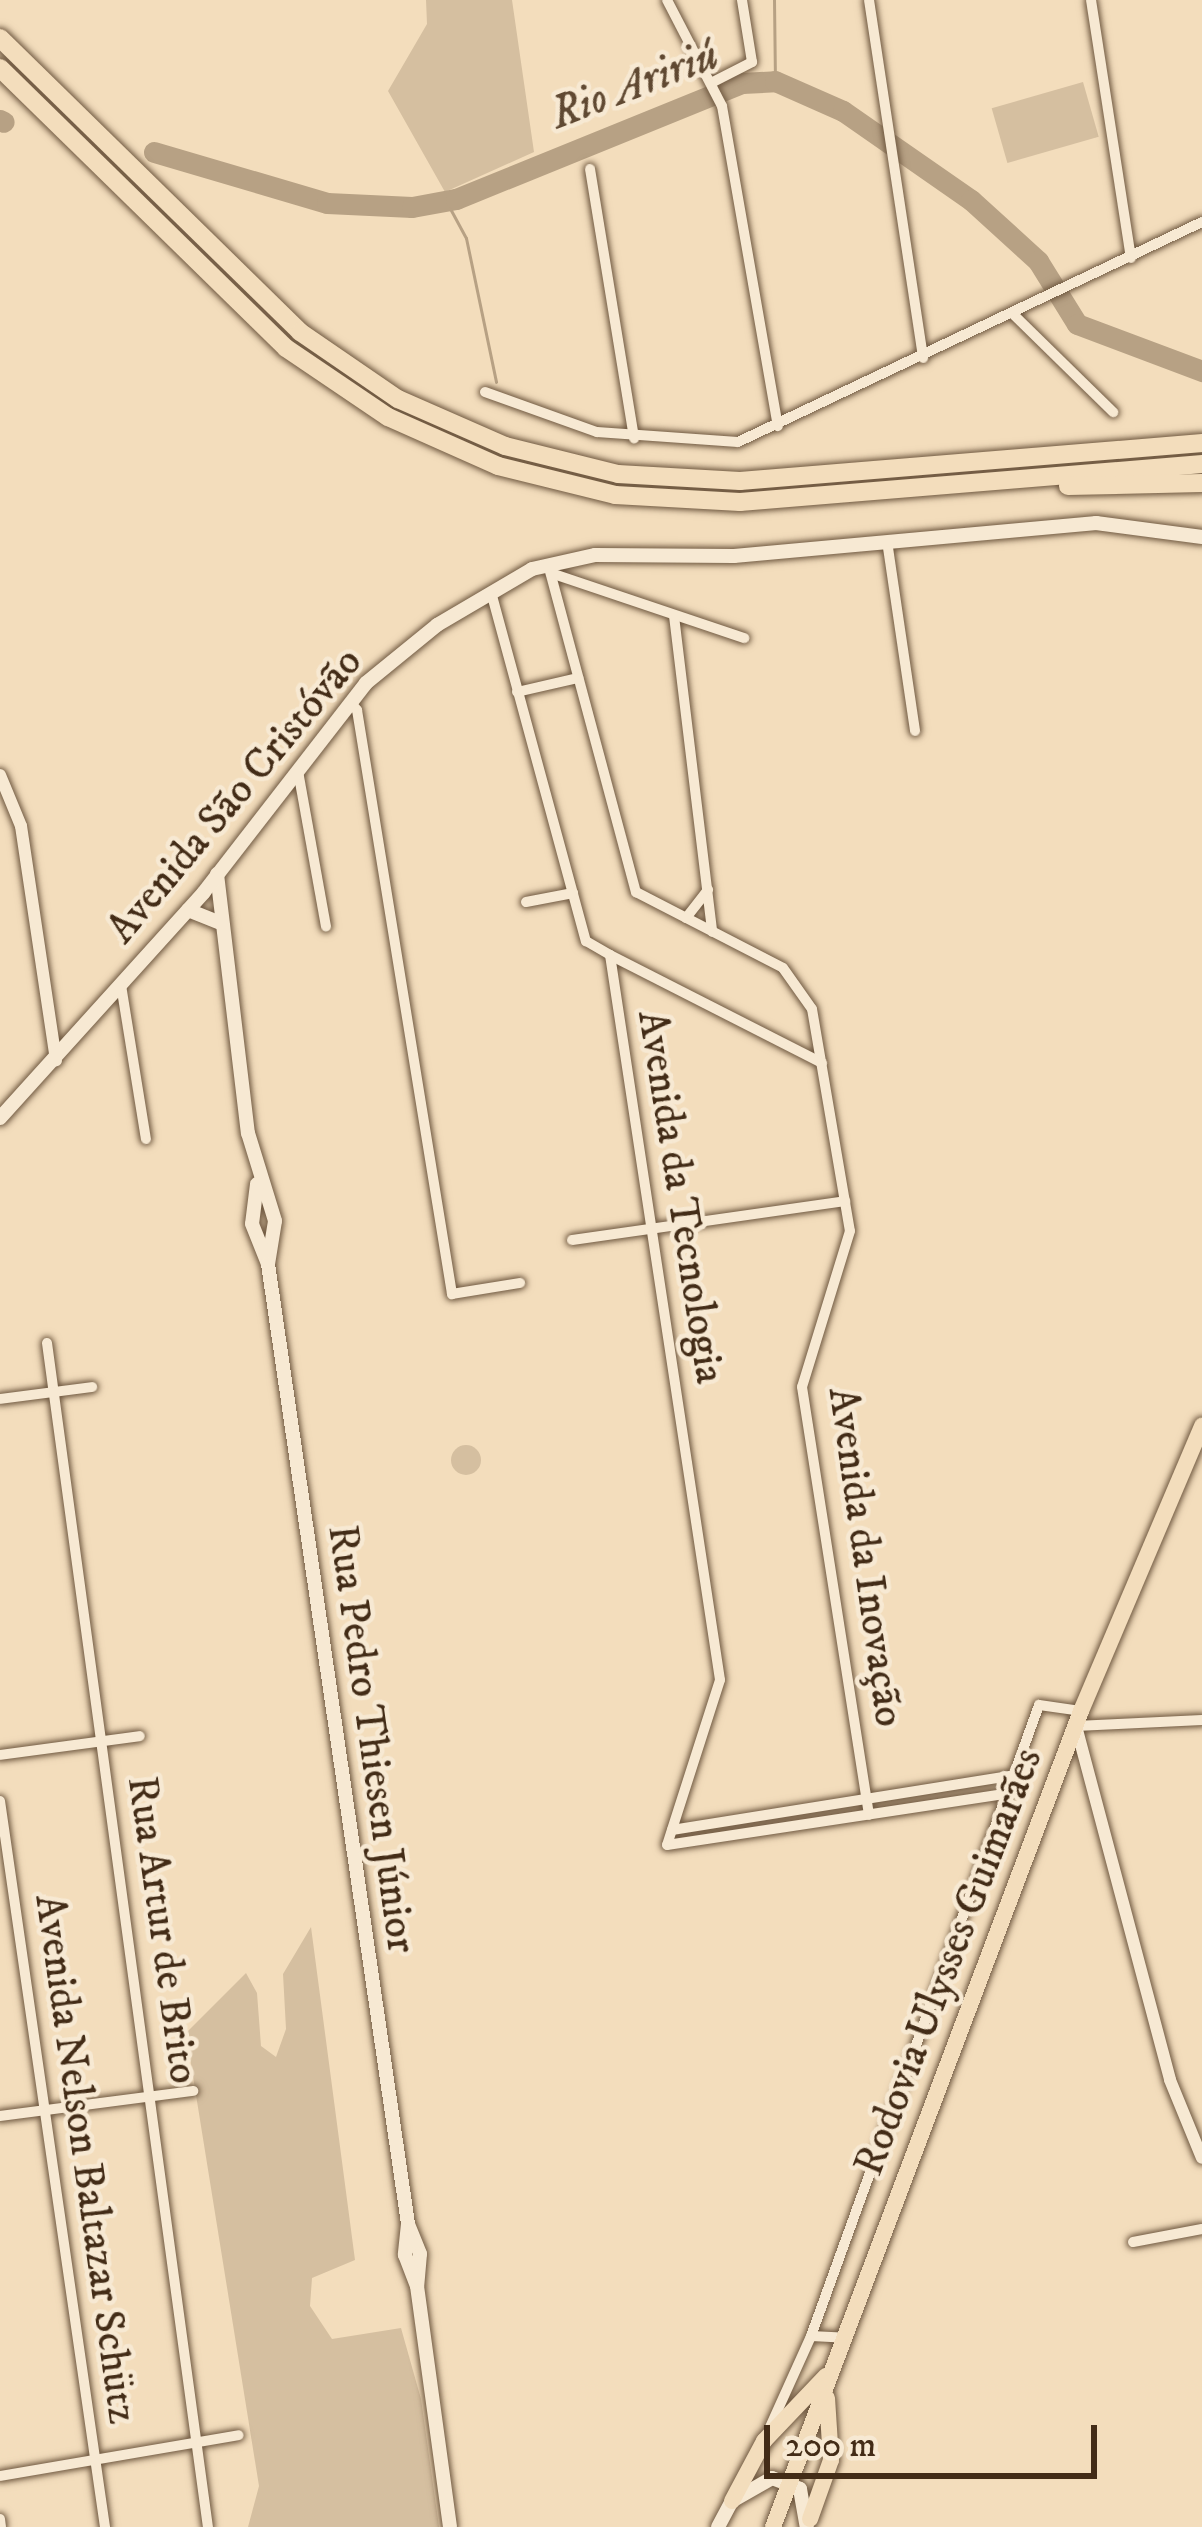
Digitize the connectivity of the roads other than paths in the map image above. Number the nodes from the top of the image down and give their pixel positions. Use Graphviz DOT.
graph roads {
  1 [pos="667,0"];
  2 [pos="742,0"];
  3 [pos="869,0"];
  4 [pos="1091,0"];
  5 [pos="0,38"];
  6 [pos="0,68"];
  7 [pos="715,85"];
  8 [pos="590,169"];
  9 [pos="1202,222"];
  10 [pos="1131,258"];
  11 [pos="1013,316"];
  12 [pos="923,358"];
  13 [pos="485,392"];
  14 [pos="1113,412"];
  15 [pos="778,425"];
  16 [pos="634,438"];
  17 [pos="1202,443"];
  18 [pos="1202,464"];
  19 [pos="1010,481"];
  20 [pos="1202,482"];
  21 [pos="1202,537"];
  22 [pos="887,541"];
  23 [pos="550,568"];
  24 [pos="491,592"];
  25 [pos="674,616"];
  26 [pos="744,638"];
  27 [pos="578,678"];
  28 [pos="517,692"];
  29 [pos="350,702"];
  30 [pos="915,731"];
  31 [pos="298,770"];
  32 [pos="0,776"];
  33 [pos="217,874"];
  34 [pos="710,887"];
  35 [pos="573,893"];
  36 [pos="526,902"];
  37 [pos="188,910"];
  38 [pos="686,918"];
  39 [pos="221,923"];
  40 [pos="326,926"];
  41 [pos="712,932"];
  42 [pos="611,961"];
  43 [pos="642,968"];
  44 [pos="122,986"];
  45 [pos="615,986"];
  46 [pos="56,1060"];
  47 [pos="822,1063"];
  48 [pos="0,1118"];
  49 [pos="146,1138"];
  50 [pos="257,1184"];
  51 [pos="268,1202"];
  52 [pos="845,1202"];
  53 [pos="251,1206"];
  54 [pos="652,1228"];
  55 [pos="274,1234"];
  56 [pos="254,1236"];
  57 [pos="572,1240"];
  58 [pos="268,1264"];
  59 [pos="520,1283"];
  60 [pos="47,1343"];
  61 [pos="92,1387"];
  62 [pos="54,1392"];
  63 [pos="0,1399"];
  64 [pos="1202,1426"];
  65 [pos="1078,1719"];
  66 [pos="1202,1720"];
  67 [pos="140,1736"];
  68 [pos="103,1741"];
  69 [pos="0,1755"];
  70 [pos="1016,1775"];
  71 [pos="1009,1793"];
  72 [pos="867,1799"];
  73 [pos="0,1802"];
  74 [pos="869,1815"];
  75 [pos="672,1830"];
  76 [pos="193,2091"];
  77 [pos="152,2097"];
  78 [pos="43,2111"];
  79 [pos="0,2116"];
  80 [pos="1198,2141"];
  81 [pos="1202,2158"];
  82 [pos="1202,2229"];
  83 [pos="1133,2242"];
  84 [pos="811,2336"];
  85 [pos="846,2338"];
  86 [pos="835,2366"];
  87 [pos="826,2389"];
  88 [pos="239,2435"];
  89 [pos="196,2441"];
  90 [pos="764,2441"];
  91 [pos="96,2459"];
  92 [pos="0,2476"];
  93 [pos="790,2484"];
  94 [pos="732,2501"];
  95 [pos="808,2523"];
  96 [pos="105,2527"];
  97 [pos="208,2527"];
  98 [pos="450,2527"];
  99 [pos="718,2527"];
  100 [pos="773,2527"];
  1 -- 7 [label="street"];
  2 -- 7 [label="street"];
  3 -- 12 [label="street"];
  4 -- 10 [label="street"];
  5 -- 17 [label="highway"];
  6 -- 19 [label="highway"];
  7 -- 15 [label="street"];
  8 -- 16 [label="street"];
  9 -- 10 [label="street"];
  10 -- 11 [label="street"];
  11 -- 12 [label="street"];
  11 -- 14 [label="street"];
  12 -- 15 [label="street"];
  13 -- 16 [label="street"];
  15 -- 16 [label="street"];
  18 -- 19 [label="highway"];
  19 -- 20 [label="highway"];
  21 -- 22 [label="main road, Avenida São Cristóvão"];
  22 -- 23 [label="main road, Avenida São Cristóvão"];
  22 -- 30 [label="street"];
  23 -- 24 [label="main road, Avenida São Cristóvão"];
  23 -- 25 [label="street"];
  23 -- 27 [label="street, Avenida da Inovação"];
  24 -- 28 [label="street, Avenida da Tecnologia"];
  24 -- 29 [label="main road, Avenida São Cristóvão"];
  25 -- 26 [label="street"];
  25 -- 34 [label="street"];
  27 -- 28 [label="street"];
  27 -- 38 [label="street, Avenida da Inovação"];
  28 -- 35 [label="street, Avenida da Tecnologia"];
  29 -- 31 [label="main road, Avenida São Cristóvão"];
  29 -- 59 [label="street"];
  31 -- 33 [label="main road, Avenida São Cristóvão"];
  31 -- 40 [label="street"];
  32 -- 46 [label="street"];
  33 -- 37 [label="main road, Avenida São Cristóvão"];
  33 -- 39 [label="main road, Rua Pedro Thiesen Júnior"];
  34 -- 38 [label="street"];
  34 -- 41 [label="street"];
  35 -- 36 [label="street"];
  35 -- 42 [label="street, Avenida da Tecnologia"];
  37 -- 39 [label="main road"];
  37 -- 44 [label="main road, Avenida São Cristóvão"];
  38 -- 41 [label="street, Avenida da Inovação"];
  39 -- 50 [label="main road, Rua Pedro Thiesen Júnior"];
  41 -- 47 [label="street, Avenida da Inovação"];
  42 -- 43 [label="street"];
  42 -- 45 [label="street, Avenida da Tecnologia"];
  43 -- 45 [label="street"];
  43 -- 47 [label="street"];
  44 -- 46 [label="main road, Avenida São Cristóvão"];
  44 -- 49 [label="street"];
  45 -- 54 [label="street, Avenida da Tecnologia"];
  46 -- 48 [label="main road, Avenida São Cristóvão"];
  47 -- 52 [label="street, Avenida da Inovação"];
  50 -- 51 [label="main road, Rua Pedro Thiesen Júnior"];
  50 -- 53 [label="main road, Rua Pedro Thiesen Júnior"];
  51 -- 53 [label="main road"];
  51 -- 55 [label="main road, Rua Pedro Thiesen Júnior"];
  52 -- 54 [label="street"];
  52 -- 72 [label="street, Avenida da Inovação"];
  53 -- 56 [label="main road, Rua Pedro Thiesen Júnior"];
  54 -- 57 [label="street"];
  54 -- 75 [label="street, Avenida da Tecnologia"];
  55 -- 56 [label="main road"];
  55 -- 58 [label="main road, Rua Pedro Thiesen Júnior"];
  56 -- 58 [label="main road, Rua Pedro Thiesen Júnior"];
  58 -- 98 [label="main road, Rua Pedro Thiesen Júnior"];
  60 -- 62 [label="street, Rua Artur de Brito"];
  61 -- 62 [label="street"];
  62 -- 63 [label="street"];
  62 -- 68 [label="street, Rua Artur de Brito"];
  64 -- 65 [label="highway, Rodovia Ulysses Guimarães"];
  65 -- 66 [label="street"];
  65 -- 70 [label="street"];
  65 -- 80 [label="street"];
  65 -- 85 [label="highway, Rodovia Ulysses Guimarães"];
  67 -- 68 [label="street"];
  68 -- 69 [label="street"];
  68 -- 77 [label="street, Rua Artur de Brito"];
  70 -- 71 [label="street"];
  70 -- 72 [label="street"];
  71 -- 74 [label="street"];
  71 -- 84 [label="street"];
  72 -- 74 [label="street, Avenida da Inovação"];
  72 -- 75 [label="street"];
  73 -- 78 [label="street, Avenida Nelson Baltazar Schütz"];
  74 -- 75 [label="street, Avenida da Tecnologia"];
  76 -- 77 [label="street"];
  77 -- 78 [label="street"];
  77 -- 89 [label="street, Rua Artur de Brito"];
  78 -- 79 [label="street"];
  78 -- 91 [label="street, Avenida Nelson Baltazar Schütz"];
  80 -- 81 [label="street"];
  82 -- 83 [label="street"];
  84 -- 85 [label="street"];
  84 -- 90 [label="street"];
  85 -- 86 [label="highway, Rodovia Ulysses Guimarães"];
  86 -- 87 [label="highway, Rodovia Ulysses Guimarães"];
  86 -- 90 [label="highway"];
  87 -- 93 [label="highway, Rodovia Ulysses Guimarães"];
  87 -- 95 [label="highway"];
  88 -- 89 [label="street"];
  89 -- 91 [label="street"];
  89 -- 97 [label="street, Rua Artur de Brito"];
  90 -- 94 [label="highway"];
  91 -- 92 [label="street"];
  91 -- 96 [label="street, Avenida Nelson Baltazar Schütz"];
  93 -- 94 [label="main road"];
  93 -- 95 [label="main road"];
  93 -- 100 [label="highway, Rodovia Ulysses Guimarães"];
  94 -- 99 [label="main road"];
}
